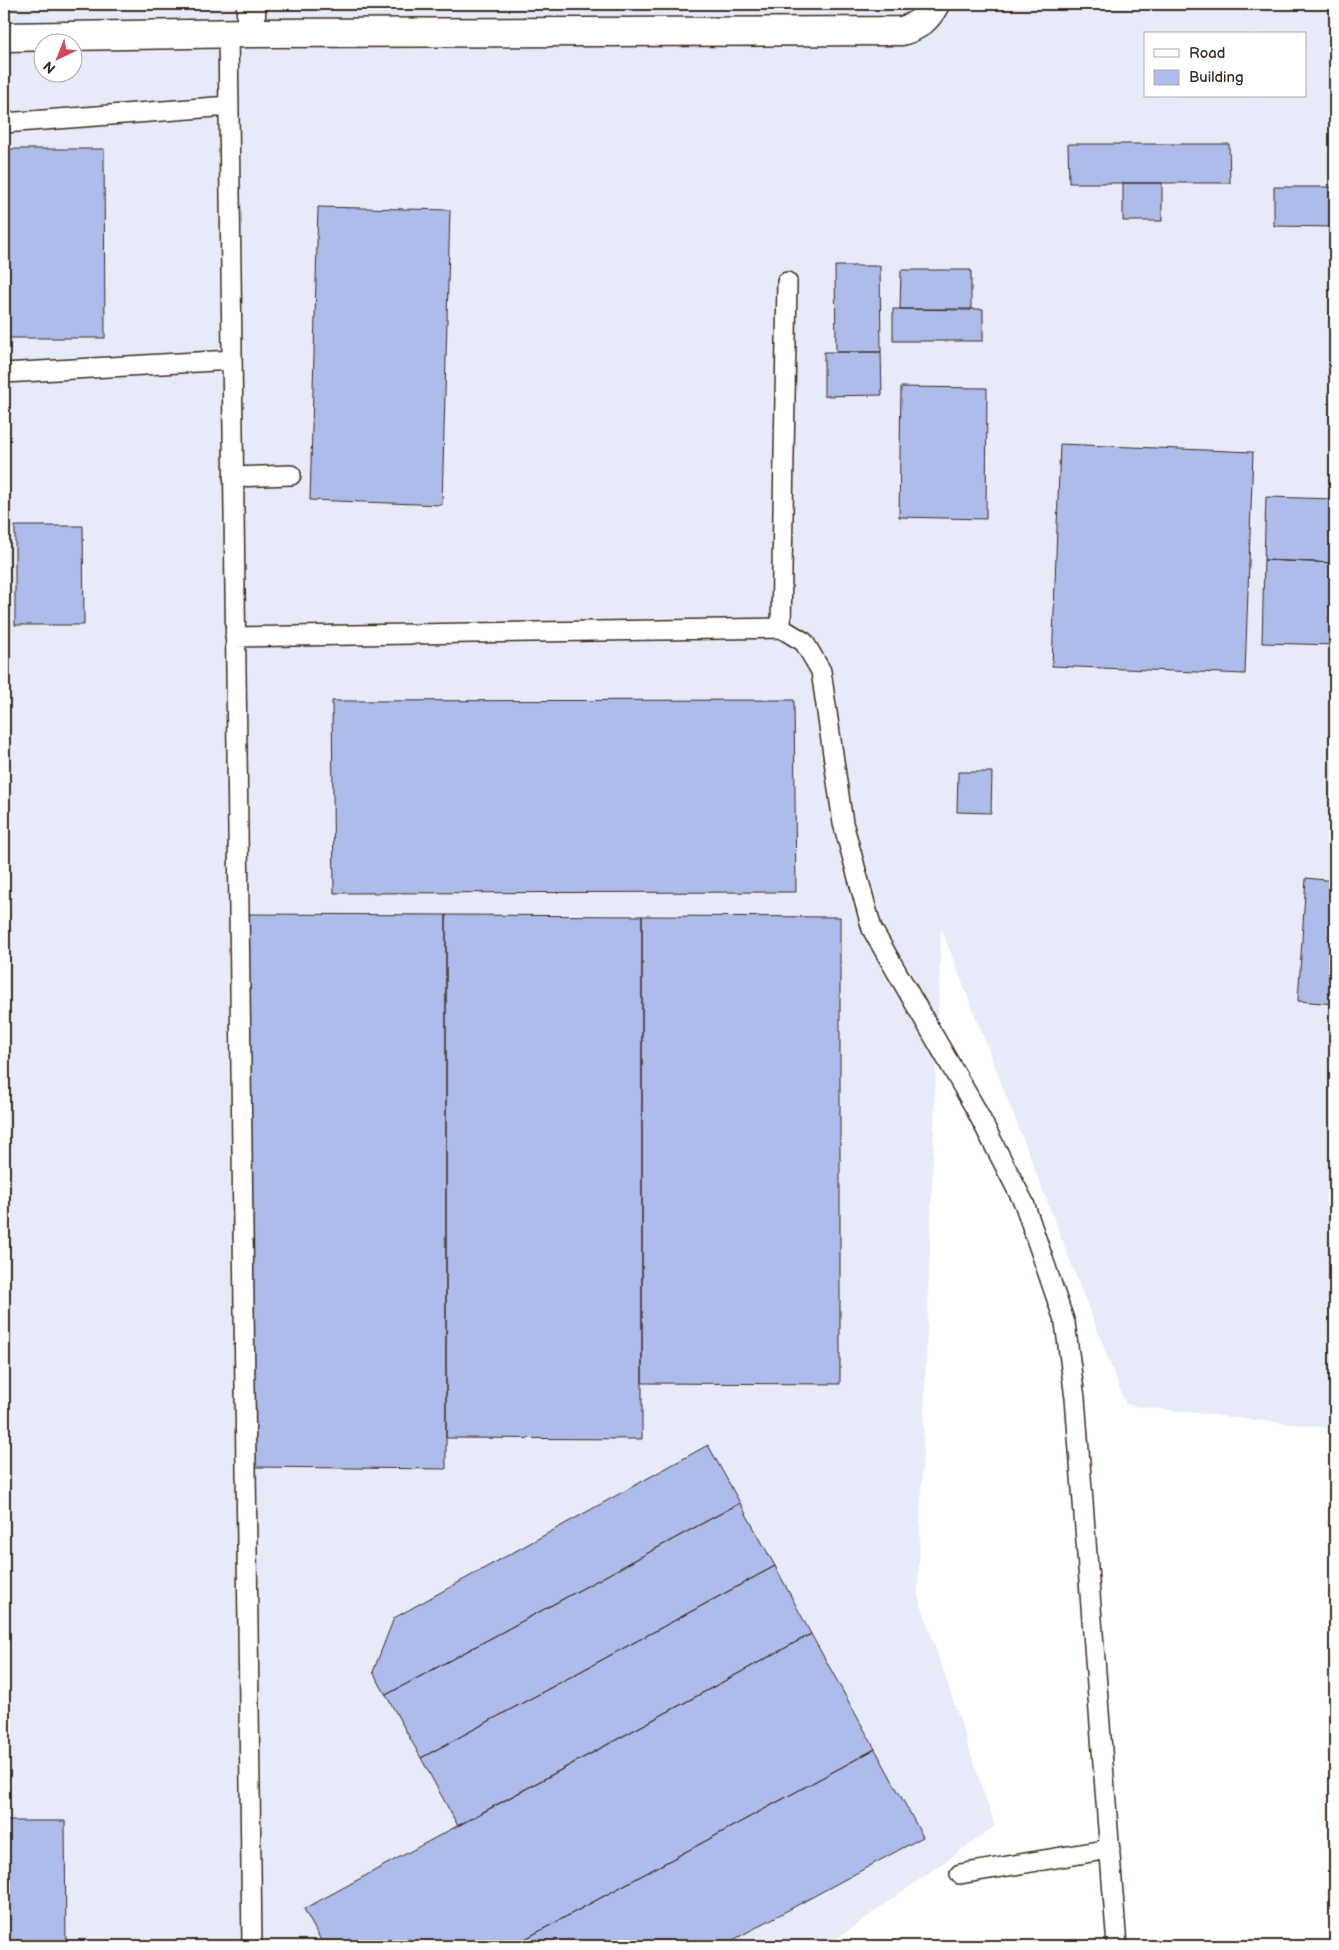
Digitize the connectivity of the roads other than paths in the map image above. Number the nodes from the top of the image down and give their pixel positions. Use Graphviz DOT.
graph roads {
  1 [pos="252,4"];
  2 [pos="935,4"];
  3 [pos="240,33"];
  4 [pos="4,37"];
  5 [pos="229,106"];
  6 [pos="4,123"];
  7 [pos="787,282"];
  8 [pos="232,360"];
  9 [pos="4,373"];
  10 [pos="291,475"];
  11 [pos="233,477"];
  12 [pos="780,628"];
  13 [pos="235,637"];
  14 [pos="1110,1849"];
  15 [pos="960,1874"];
  16 [pos="252,1946"];
  17 [pos="1117,1946"];
  1 -- 3 [label="street"];
  2 -- 3 [label="street"];
  3 -- 4 [label="street"];
  3 -- 5 [label="lane"];
  5 -- 6 [label="lane"];
  5 -- 8 [label="lane"];
  7 -- 12 [label="lane"];
  8 -- 9 [label="lane"];
  8 -- 11 [label="lane"];
  10 -- 11 [label="lane"];
  11 -- 13 [label="lane"];
  12 -- 13 [label="lane"];
  12 -- 14 [label="lane"];
  13 -- 16 [label="lane"];
  14 -- 15 [label="lane"];
  14 -- 17 [label="lane"];
}
